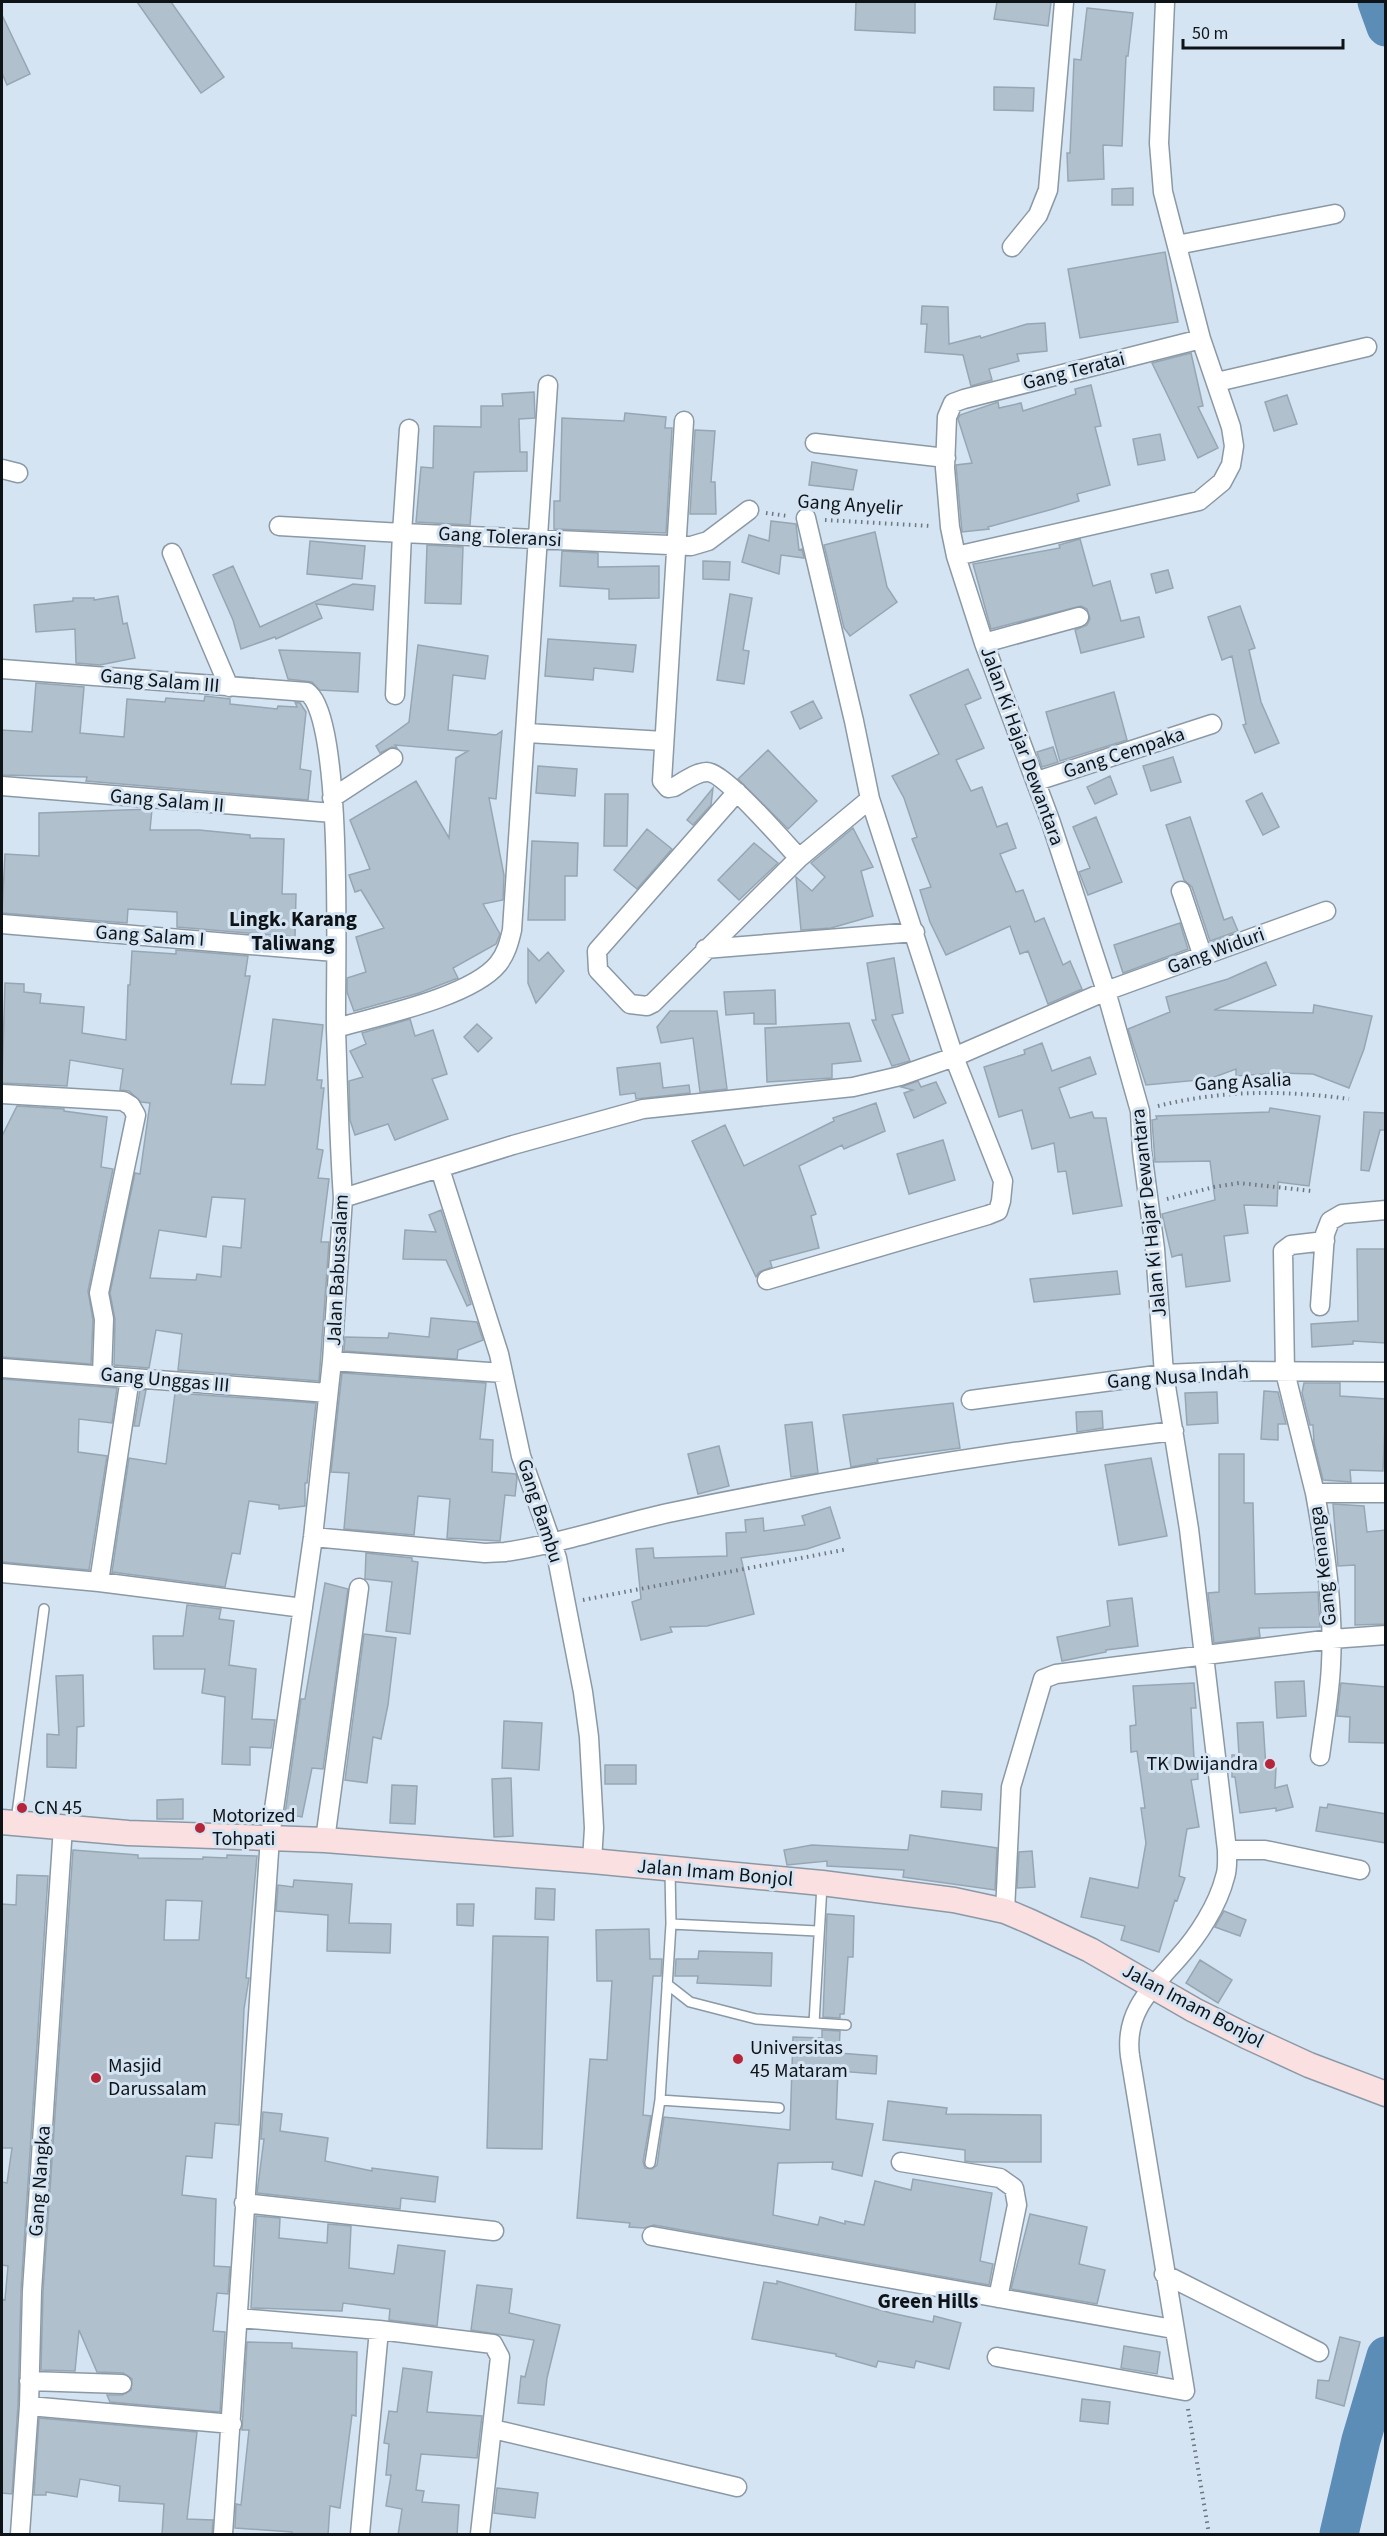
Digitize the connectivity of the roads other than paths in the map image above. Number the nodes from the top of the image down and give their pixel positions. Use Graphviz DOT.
graph roads {
  1 [pos="1064,2"];
  2 [pos="1165,2"];
  3 [pos="1335,214"];
  4 [pos="1177,245"];
  5 [pos="1012,247"];
  6 [pos="1201,339"];
  7 [pos="1367,347"];
  8 [pos="1216,382"];
  9 [pos="548,385"];
  10 [pos="949,408"];
  11 [pos="684,421"];
  12 [pos="409,429"];
  13 [pos="815,443"];
  14 [pos="946,458"];
  15 [pos="749,510"];
  16 [pos="806,518"];
  17 [pos="279,526"];
  18 [pos="402,533"];
  19 [pos="538,539"];
  20 [pos="678,546"];
  21 [pos="172,553"];
  22 [pos="956,556"];
  23 [pos="1079,616"];
  24 [pos="984,643"];
  25 [pos="2,669"];
  26 [pos="229,687"];
  27 [pos="395,695"];
  28 [pos="316,701"];
  29 [pos="1212,724"];
  30 [pos="527,733"];
  31 [pos="664,741"];
  32 [pos="393,758"];
  33 [pos="1037,781"];
  34 [pos="2,786"];
  35 [pos="737,792"];
  36 [pos="870,799"];
  37 [pos="333,806"];
  38 [pos="799,858"];
  39 [pos="1181,891"];
  40 [pos="1326,911"];
  41 [pos="2,924"];
  42 [pos="915,932"];
  43 [pos="705,949"];
  44 [pos="335,952"];
  45 [pos="1203,957"];
  46 [pos="1106,991"];
  47 [pos="336,1028"];
  48 [pos="954,1057"];
  49 [pos="2,1094"];
  50 [pos="440,1169"];
  51 [pos="343,1198"];
  52 [pos="1386,1210"];
  53 [pos="1325,1241"];
  54 [pos="767,1280"];
  55 [pos="1320,1306"];
  56 [pos="333,1361"];
  57 [pos="2,1368"];
  58 [pos="1285,1372"];
  59 [pos="1386,1372"];
  60 [pos="503,1373"];
  61 [pos="1164,1374"];
  62 [pos="102,1375"];
  63 [pos="130,1378"];
  64 [pos="328,1394"];
  65 [pos="971,1400"];
  66 [pos="1174,1431"];
  67 [pos="1314,1493"];
  68 [pos="1386,1493"];
  69 [pos="313,1537"];
  70 [pos="554,1541"];
  71 [pos="2,1574"];
  72 [pos="99,1582"];
  73 [pos="359,1588"];
  74 [pos="303,1608"];
  75 [pos="44,1609"];
  76 [pos="1386,1635"];
  77 [pos="1332,1639"];
  78 [pos="1203,1657"];
  79 [pos="1320,1756"];
  80 [pos="9,1823"];
  81 [pos="63,1827"];
  82 [pos="270,1836"];
  83 [pos="325,1840"];
  84 [pos="1227,1850"];
  85 [pos="592,1861"];
  86 [pos="670,1870"];
  87 [pos="1360,1870"];
  88 [pos="822,1883"];
  89 [pos="1005,1911"];
  90 [pos="671,1924"];
  91 [pos="818,1931"];
  92 [pos="667,1984"];
  93 [pos="1152,1985"];
  94 [pos="814,2023"];
  95 [pos="846,2025"];
  96 [pos="1386,2094"];
  97 [pos="660,2100"];
  98 [pos="778,2108"];
  99 [pos="901,2162"];
  100 [pos="650,2163"];
  101 [pos="244,2204"];
  102 [pos="494,2231"];
  103 [pos="652,2236"];
  104 [pos="1164,2274"];
  105 [pos="998,2298"];
  106 [pos="239,2318"];
  107 [pos="1173,2329"];
  108 [pos="379,2330"];
  109 [pos="1319,2352"];
  110 [pos="997,2357"];
  111 [pos="29,2381"];
  112 [pos="122,2384"];
  113 [pos="28,2406"];
  114 [pos="232,2424"];
  115 [pos="493,2429"];
  116 [pos="737,2487"];
  117 [pos="20,2535"];
  118 [pos="223,2535"];
  119 [pos="360,2535"];
  120 [pos="480,2535"];
  1 -- 5 [label="street"];
  2 -- 4 [label="street"];
  3 -- 4 [label="street"];
  4 -- 6 [label="street"];
  6 -- 8 [label="street"];
  6 -- 10 [label="street, Gang Teratai"];
  7 -- 8 [label="street"];
  8 -- 22 [label="street"];
  9 -- 19 [label="street"];
  10 -- 14 [label="street, Jalan Ki Hajar Dewantara"];
  11 -- 20 [label="street"];
  12 -- 18 [label="street"];
  13 -- 14 [label="street"];
  14 -- 22 [label="street, Jalan Ki Hajar Dewantara"];
  15 -- 20 [label="street, Gang Toleransi"];
  16 -- 36 [label="street"];
  17 -- 18 [label="street, Gang Toleransi"];
  18 -- 19 [label="street, Gang Toleransi"];
  18 -- 27 [label="street"];
  19 -- 20 [label="street, Gang Toleransi"];
  19 -- 30 [label="street"];
  20 -- 31 [label="street"];
  21 -- 26 [label="street"];
  22 -- 24 [label="street, Jalan Ki Hajar Dewantara"];
  23 -- 24 [label="street"];
  24 -- 33 [label="street, Jalan Ki Hajar Dewantara"];
  25 -- 26 [label="street, Gang Salam III"];
  26 -- 28 [label="street, Gang Salam III"];
  28 -- 37 [label="street, Jalan Babussalam"];
  29 -- 33 [label="street, Gang Cempaka"];
  30 -- 31 [label="street"];
  30 -- 47 [label="street"];
  31 -- 35 [label="street"];
  32 -- 37 [label="street"];
  33 -- 46 [label="street, Jalan Ki Hajar Dewantara"];
  34 -- 37 [label="street, Gang Salam II"];
  35 -- 38 [label="street"];
  35 -- 43 [label="street"];
  36 -- 38 [label="street"];
  36 -- 42 [label="street"];
  37 -- 44 [label="street, Jalan Babussalam"];
  38 -- 43 [label="street"];
  39 -- 45 [label="street"];
  40 -- 45 [label="street, Gang Widuri"];
  41 -- 44 [label="street, Gang Salam I"];
  42 -- 43 [label="street"];
  42 -- 48 [label="street"];
  44 -- 47 [label="street, Jalan Babussalam"];
  45 -- 46 [label="street, Gang Widuri"];
  46 -- 48 [label="street, Gang Widuri"];
  46 -- 61 [label="street, Jalan Ki Hajar Dewantara"];
  47 -- 51 [label="street, Jalan Babussalam"];
  48 -- 50 [label="street, Gang Widuri"];
  48 -- 54 [label="street"];
  49 -- 62 [label="street"];
  50 -- 51 [label="street, Gang Widuri"];
  50 -- 60 [label="street, Gang Bambu"];
  51 -- 56 [label="street, Jalan Babussalam"];
  52 -- 53 [label="street"];
  53 -- 55 [label="street"];
  53 -- 58 [label="street, Gang Kenanga"];
  56 -- 60 [label="street"];
  56 -- 64 [label="street, Jalan Babussalam"];
  57 -- 62 [label="street, Gang Unggas III"];
  58 -- 59 [label="street, Gang Nusa Indah"];
  58 -- 61 [label="street, Gang Nusa Indah"];
  58 -- 67 [label="street, Gang Kenanga"];
  60 -- 70 [label="street, Gang Bambu"];
  61 -- 65 [label="street, Gang Nusa Indah"];
  61 -- 66 [label="street, Jalan Ki Hajar Dewantara"];
  62 -- 63 [label="street, Gang Unggas III"];
  63 -- 64 [label="street, Gang Unggas III"];
  63 -- 72 [label="street"];
  64 -- 69 [label="street, Jalan Babussalam"];
  66 -- 70 [label="street"];
  66 -- 78 [label="street, Jalan Ki Hajar Dewantara"];
  67 -- 68 [label="street"];
  67 -- 77 [label="street, Gang Kenanga"];
  69 -- 70 [label="street"];
  69 -- 74 [label="street, Jalan Babussalam"];
  70 -- 85 [label="street, Gang Bambu"];
  71 -- 72 [label="street"];
  72 -- 74 [label="street"];
  73 -- 83 [label="street"];
  74 -- 82 [label="street, Jalan Babussalam"];
  75 -- 80 [label="lane"];
  76 -- 77 [label="street, Gang Kenanga"];
  77 -- 78 [label="street, Gang Kenanga"];
  77 -- 79 [label="street"];
  78 -- 84 [label="street, Jalan Ki Hajar Dewantara"];
  78 -- 89 [label="street, Gang Kenanga"];
  80 -- 81 [label="main road, Jalan Imam Bonjol"];
  81 -- 82 [label="main road, Jalan Imam Bonjol"];
  81 -- 111 [label="street, Gang Nangka"];
  82 -- 83 [label="main road, Jalan Imam Bonjol"];
  82 -- 101 [label="street, Jalan Babussalam"];
  83 -- 85 [label="main road, Jalan Imam Bonjol"];
  84 -- 87 [label="street"];
  84 -- 93 [label="street, Jalan Ki Hajar Dewantara"];
  85 -- 86 [label="main road, Jalan Imam Bonjol"];
  86 -- 88 [label="main road, Jalan Imam Bonjol"];
  86 -- 90 [label="lane"];
  88 -- 89 [label="main road, Jalan Imam Bonjol"];
  88 -- 91 [label="lane"];
  89 -- 93 [label="main road, Jalan Imam Bonjol"];
  90 -- 91 [label="lane"];
  90 -- 92 [label="lane"];
  91 -- 94 [label="lane"];
  92 -- 94 [label="lane"];
  92 -- 97 [label="lane"];
  93 -- 96 [label="main road, Jalan Imam Bonjol"];
  93 -- 104 [label="street, Jalan Ki Hajar Dewantara"];
  94 -- 95 [label="lane"];
  97 -- 98 [label="lane"];
  97 -- 100 [label="lane"];
  99 -- 105 [label="street"];
  101 -- 102 [label="street"];
  101 -- 106 [label="street, Jalan Babussalam"];
  103 -- 105 [label="street"];
  104 -- 107 [label="street, Jalan Ki Hajar Dewantara"];
  104 -- 109 [label="street"];
  105 -- 107 [label="street"];
  106 -- 108 [label="street"];
  106 -- 114 [label="street, Jalan Babussalam"];
  107 -- 110 [label="street, Jalan Ki Hajar Dewantara"];
  108 -- 115 [label="street"];
  108 -- 119 [label="street"];
  111 -- 112 [label="street"];
  111 -- 113 [label="street, Gang Nangka"];
  113 -- 114 [label="street"];
  113 -- 117 [label="street, Gang Nangka"];
  114 -- 118 [label="street, Jalan Babussalam"];
  115 -- 116 [label="street"];
  115 -- 120 [label="street"];
}
